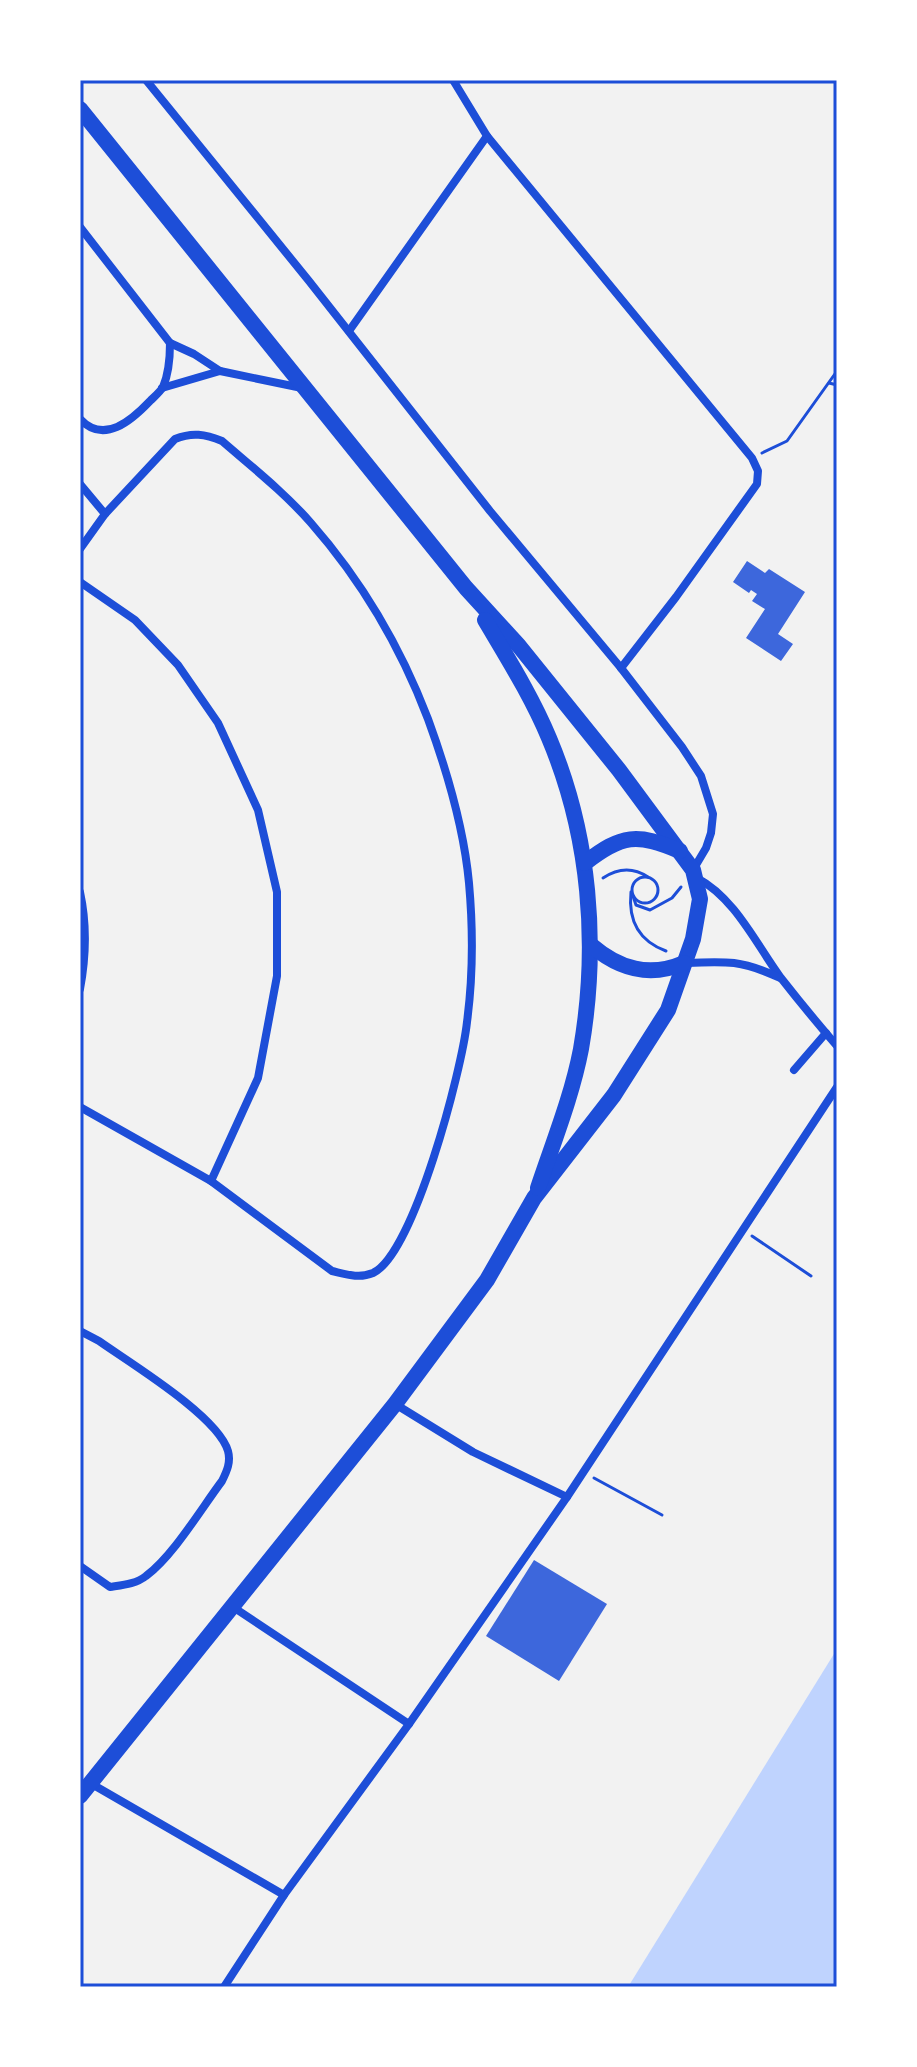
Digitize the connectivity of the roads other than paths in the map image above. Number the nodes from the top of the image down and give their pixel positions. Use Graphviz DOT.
graph roads {
  1 [pos="146,80"];
  2 [pos="453,80"];
  3 [pos="80,109"];
  4 [pos="487,136"];
  5 [pos="80,227"];
  6 [pos="349,331"];
  7 [pos="170,343"];
  8 [pos="220,371"];
  9 [pos="162,388"];
  10 [pos="306,389"];
  11 [pos="80,419"];
  12 [pos="80,484"];
  13 [pos="105,514"];
  14 [pos="80,549"];
  15 [pos="80,582"];
  16 [pos="466,588"];
  17 [pos="621,668"];
  18 [pos="681,852"];
  19 [pos="585,863"];
  20 [pos="695,874"];
  21 [pos="80,892"];
  22 [pos="591,945"];
  23 [pos="686,959"];
  24 [pos="781,978"];
  25 [pos="80,989"];
  26 [pos="826,1033"];
  27 [pos="837,1046"];
  28 [pos="794,1070"];
  29 [pos="837,1087"];
  30 [pos="80,1107"];
  31 [pos="211,1181"];
  32 [pos="534,1198"];
  33 [pos="80,1331"];
  34 [pos="395,1404"];
  35 [pos="567,1497"];
  36 [pos="80,1566"];
  37 [pos="233,1607"];
  38 [pos="409,1724"];
  39 [pos="85,1790"];
  40 [pos="284,1895"];
  41 [pos="224,1987"];
  1 -- 6 [label="street"];
  2 -- 4 [label="street"];
  3 -- 10 [label="main road"];
  4 -- 6 [label="street"];
  4 -- 17 [label="street"];
  5 -- 7 [label="street"];
  6 -- 17 [label="street"];
  7 -- 8 [label="street"];
  7 -- 9 [label="street"];
  8 -- 9 [label="street"];
  8 -- 10 [label="street"];
  9 -- 11 [label="street"];
  10 -- 16 [label="main road"];
  12 -- 13 [label="street"];
  13 -- 14 [label="street"];
  13 -- 31 [label="street"];
  15 -- 31 [label="street"];
  16 -- 18 [label="main road"];
  16 -- 19 [label="main road"];
  17 -- 20 [label="street"];
  18 -- 19 [label="main road"];
  18 -- 20 [label="main road"];
  19 -- 22 [label="main road"];
  20 -- 23 [label="main road"];
  20 -- 24 [label="street"];
  21 -- 25 [label="street"];
  22 -- 23 [label="main road"];
  22 -- 32 [label="main road"];
  23 -- 24 [label="street"];
  23 -- 32 [label="main road"];
  24 -- 26 [label="street"];
  26 -- 27 [label="street"];
  26 -- 28 [label="street"];
  29 -- 35 [label="street"];
  30 -- 31 [label="street"];
  32 -- 34 [label="main road"];
  33 -- 36 [label="street"];
  34 -- 35 [label="street"];
  34 -- 37 [label="main road"];
  35 -- 38 [label="street"];
  37 -- 38 [label="street"];
  37 -- 39 [label="main road"];
  38 -- 40 [label="street"];
  39 -- 40 [label="street"];
  40 -- 41 [label="street"];
}
